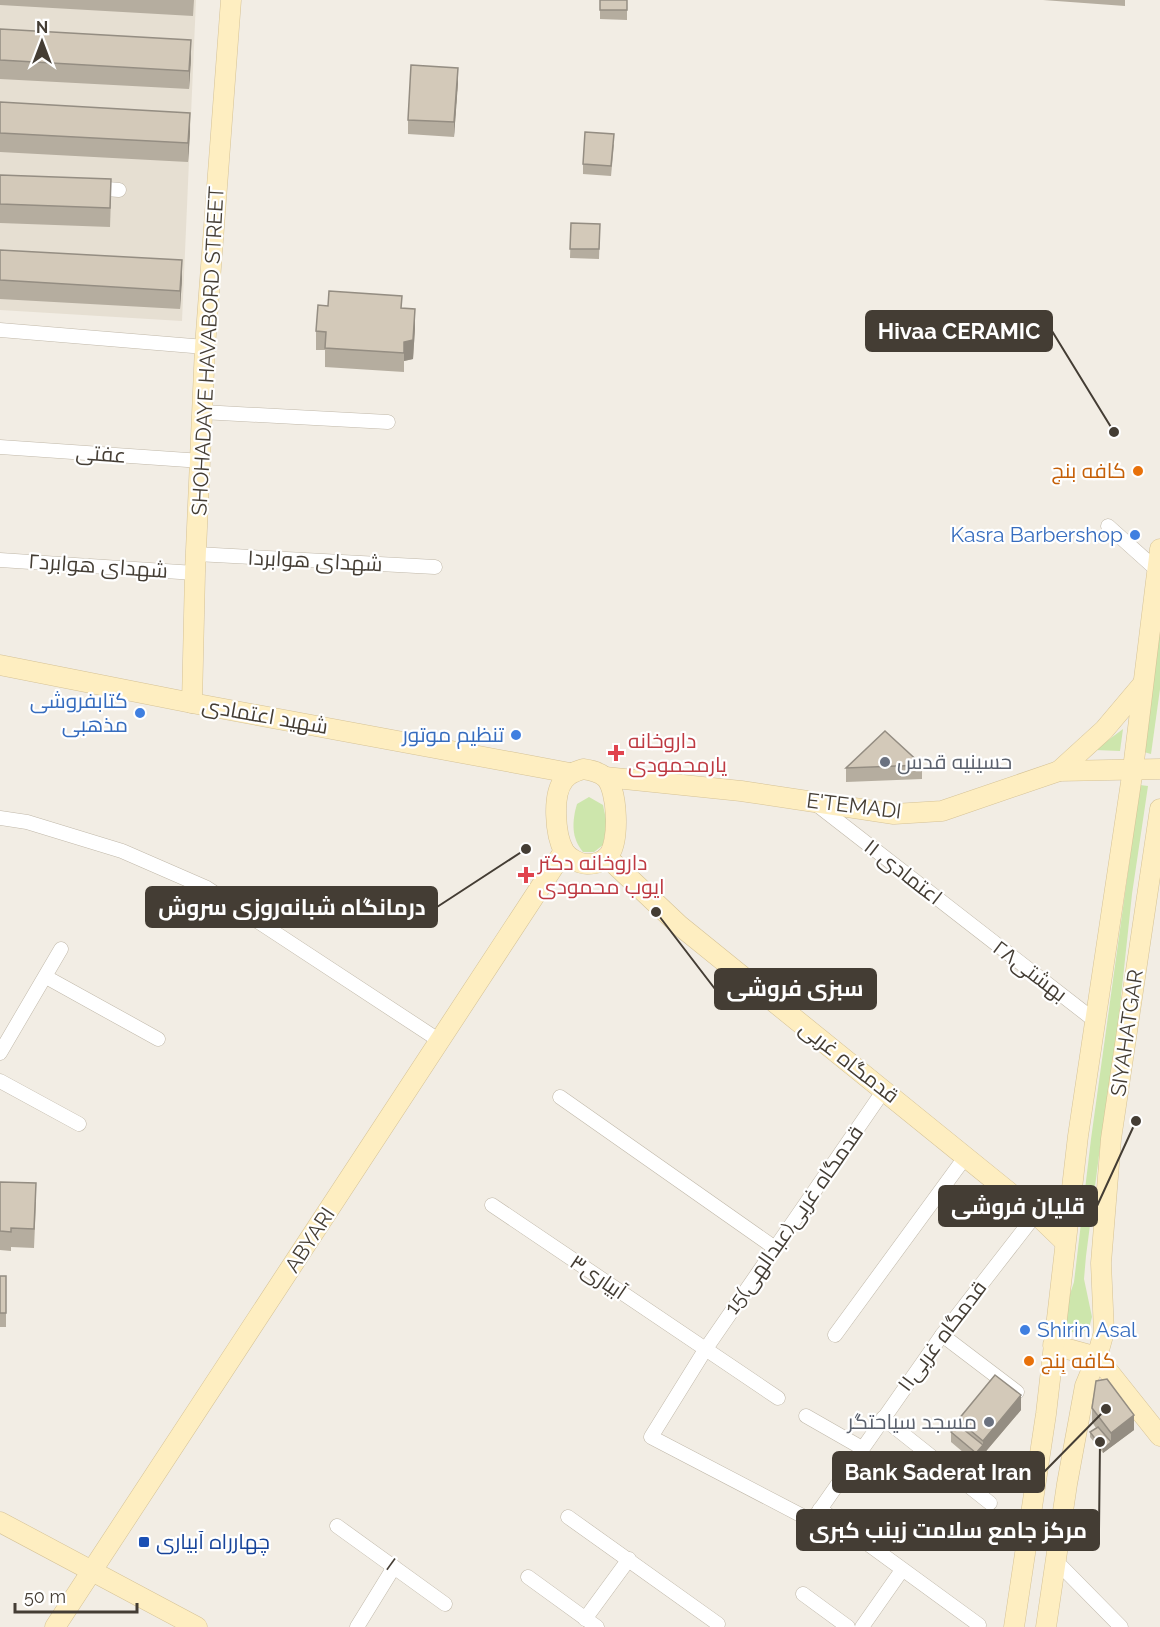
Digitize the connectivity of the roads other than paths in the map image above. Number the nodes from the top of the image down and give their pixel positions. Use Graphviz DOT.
graph roads {
  1 [pos="231,0"];
  2 [pos="83,188"];
  3 [pos="118,190"];
  4 [pos="0,330"];
  5 [pos="206,347"];
  6 [pos="202,412"];
  7 [pos="388,422"];
  8 [pos="0,447"];
  9 [pos="202,460"];
  10 [pos="1108,526"];
  11 [pos="1160,549"];
  12 [pos="0,560"];
  13 [pos="196,564"];
  14 [pos="435,567"];
  15 [pos="1157,570"];
  16 [pos="0,665"];
  17 [pos="1142,685"];
  18 [pos="192,703"];
  19 [pos="531,765"];
  20 [pos="1132,769"];
  21 [pos="1160,769"];
  22 [pos="1059,771"];
  23 [pos="570,773"];
  24 [pos="605,777"];
  25 [pos="557,794"];
  26 [pos="812,801"];
  27 [pos="1160,814"];
  28 [pos="0,818"];
  29 [pos="564,851"];
  30 [pos="608,857"];
  31 [pos="966,922"];
  32 [pos="61,949"];
  33 [pos="46,977"];
  34 [pos="1094,1020"];
  35 [pos="158,1039"];
  36 [pos="440,1041"];
  37 [pos="0,1053"];
  38 [pos="0,1081"];
  39 [pos="884,1090"];
  40 [pos="560,1097"];
  41 [pos="79,1124"];
  42 [pos="1078,1136"];
  43 [pos="1112,1139"];
  44 [pos="966,1156"];
  45 [pos="492,1205"];
  46 [pos="1036,1214"];
  47 [pos="1065,1242"];
  48 [pos="775,1248"];
  49 [pos="834,1335"];
  50 [pos="942,1335"];
  51 [pos="1053,1345"];
  52 [pos="705,1350"];
  53 [pos="1097,1357"];
  54 [pos="1017,1392"];
  55 [pos="778,1398"];
  56 [pos="806,1416"];
  57 [pos="883,1418"];
  58 [pos="1160,1436"];
  59 [pos="862,1448"];
  60 [pos="990,1503"];
  61 [pos="820,1509"];
  62 [pos="568,1517"];
  63 [pos="812,1521"];
  64 [pos="0,1522"];
  65 [pos="337,1526"];
  66 [pos="629,1559"];
  67 [pos="1056,1561"];
  68 [pos="394,1567"];
  69 [pos="902,1570"];
  70 [pos="92,1572"];
  71 [pos="528,1577"];
  72 [pos="803,1594"];
  73 [pos="445,1604"];
  74 [pos="1015,1617"];
  75 [pos="1047,1620"];
  76 [pos="591,1623"];
  77 [pos="718,1624"];
  78 [pos="979,1625"];
  79 [pos="55,1627"];
  80 [pos="197,1627"];
  81 [pos="357,1627"];
  82 [pos="848,1627"];
  83 [pos="862,1627"];
  84 [pos="1121,1627"];
  1 -- 5 [label="street, SHOHADAYE HAVABORD STREET"];
  2 -- 3 [label="street"];
  4 -- 5 [label="street"];
  5 -- 6 [label="street, SHOHADAYE HAVABORD STREET"];
  6 -- 7 [label="street"];
  6 -- 9 [label="street, SHOHADAYE HAVABORD STREET"];
  8 -- 9 [label="street, عفتی"];
  9 -- 13 [label="street, SHOHADAYE HAVABORD STREET"];
  10 -- 15 [label="street"];
  11 -- 15 [label="street, SIYAHATGAR"];
  12 -- 13 [label="street, شهدای هوابرد۲"];
  13 -- 14 [label="street, شهدای هوابرد۱"];
  13 -- 18 [label="street, SHOHADAYE HAVABORD STREET"];
  15 -- 17 [label="street, SIYAHATGAR"];
  16 -- 18 [label="street, شهید اعتمادی"];
  17 -- 20 [label="street, SIYAHATGAR"];
  17 -- 22 [label="street"];
  18 -- 19 [label="street, شهید اعتمادی"];
  19 -- 23 [label="street, شهید اعتمادی"];
  19 -- 25 [label="street"];
  20 -- 21 [label="street, E'TEMADI"];
  20 -- 22 [label="street, E'TEMADI"];
  20 -- 34 [label="street, SIYAHATGAR"];
  22 -- 26 [label="street, E'TEMADI"];
  23 -- 24 [label="street"];
  23 -- 25 [label="street"];
  24 -- 26 [label="street, E'TEMADI"];
  24 -- 30 [label="street"];
  25 -- 29 [label="street"];
  26 -- 31 [label="street, ۱۱ اعتمادی"];
  27 -- 43 [label="street, SIYAHATGAR"];
  28 -- 36 [label="street"];
  29 -- 30 [label="street"];
  29 -- 36 [label="street, ABYARI"];
  30 -- 39 [label="street, قدمگاه غربی"];
  31 -- 34 [label="street, ۲۸بهشتی"];
  32 -- 33 [label="street"];
  33 -- 35 [label="street"];
  33 -- 37 [label="street"];
  34 -- 42 [label="street, SIYAHATGAR"];
  36 -- 70 [label="street, ABYARI"];
  38 -- 41 [label="street"];
  39 -- 44 [label="street, قدمگاه غربی"];
  39 -- 48 [label="street, 15قدمگاه غربی(عبدالهی)"];
  40 -- 48 [label="street"];
  42 -- 43 [label="street"];
  42 -- 47 [label="street, SIYAHATGAR"];
  43 -- 53 [label="street, SIYAHATGAR"];
  44 -- 46 [label="street, قدمگاه غربی"];
  44 -- 49 [label="street"];
  45 -- 52 [label="street, آبیاری۳"];
  46 -- 47 [label="street, قدمگاه غربی"];
  46 -- 50 [label="street, قدمگاه غربی۱۱"];
  47 -- 51 [label="street, SIYAHATGAR"];
  48 -- 52 [label="street, 15قدمگاه غربی(عبدالهی)"];
  50 -- 54 [label="street"];
  50 -- 57 [label="street, قدمگاه غربی۱۱"];
  51 -- 53 [label="street"];
  51 -- 74 [label="street"];
  52 -- 55 [label="street, آبیاری۳"];
  52 -- 63 [label="street, 15قدمگاه غربی(عبدالهی)"];
  53 -- 58 [label="street"];
  53 -- 67 [label="street, SIYAHATGAR"];
  56 -- 59 [label="street"];
  57 -- 59 [label="street, قدمگاه غربی۱۱"];
  57 -- 60 [label="street"];
  59 -- 61 [label="street, قدمگاه غربی۱۱"];
  61 -- 63 [label="street, قدمگاه غربی۱۱"];
  61 -- 69 [label="street"];
  62 -- 66 [label="street"];
  64 -- 70 [label="street"];
  65 -- 68 [label="street, ۱"];
  66 -- 76 [label="street"];
  66 -- 77 [label="street"];
  67 -- 75 [label="street, SIYAHATGAR"];
  67 -- 84 [label="street"];
  68 -- 73 [label="street, ۱"];
  68 -- 81 [label="street"];
  69 -- 78 [label="street"];
  69 -- 83 [label="street"];
  70 -- 79 [label="street, ABYARI"];
  70 -- 80 [label="street"];
  71 -- 76 [label="street"];
  72 -- 82 [label="street"];
  74 -- 75 [label="street"];
}
